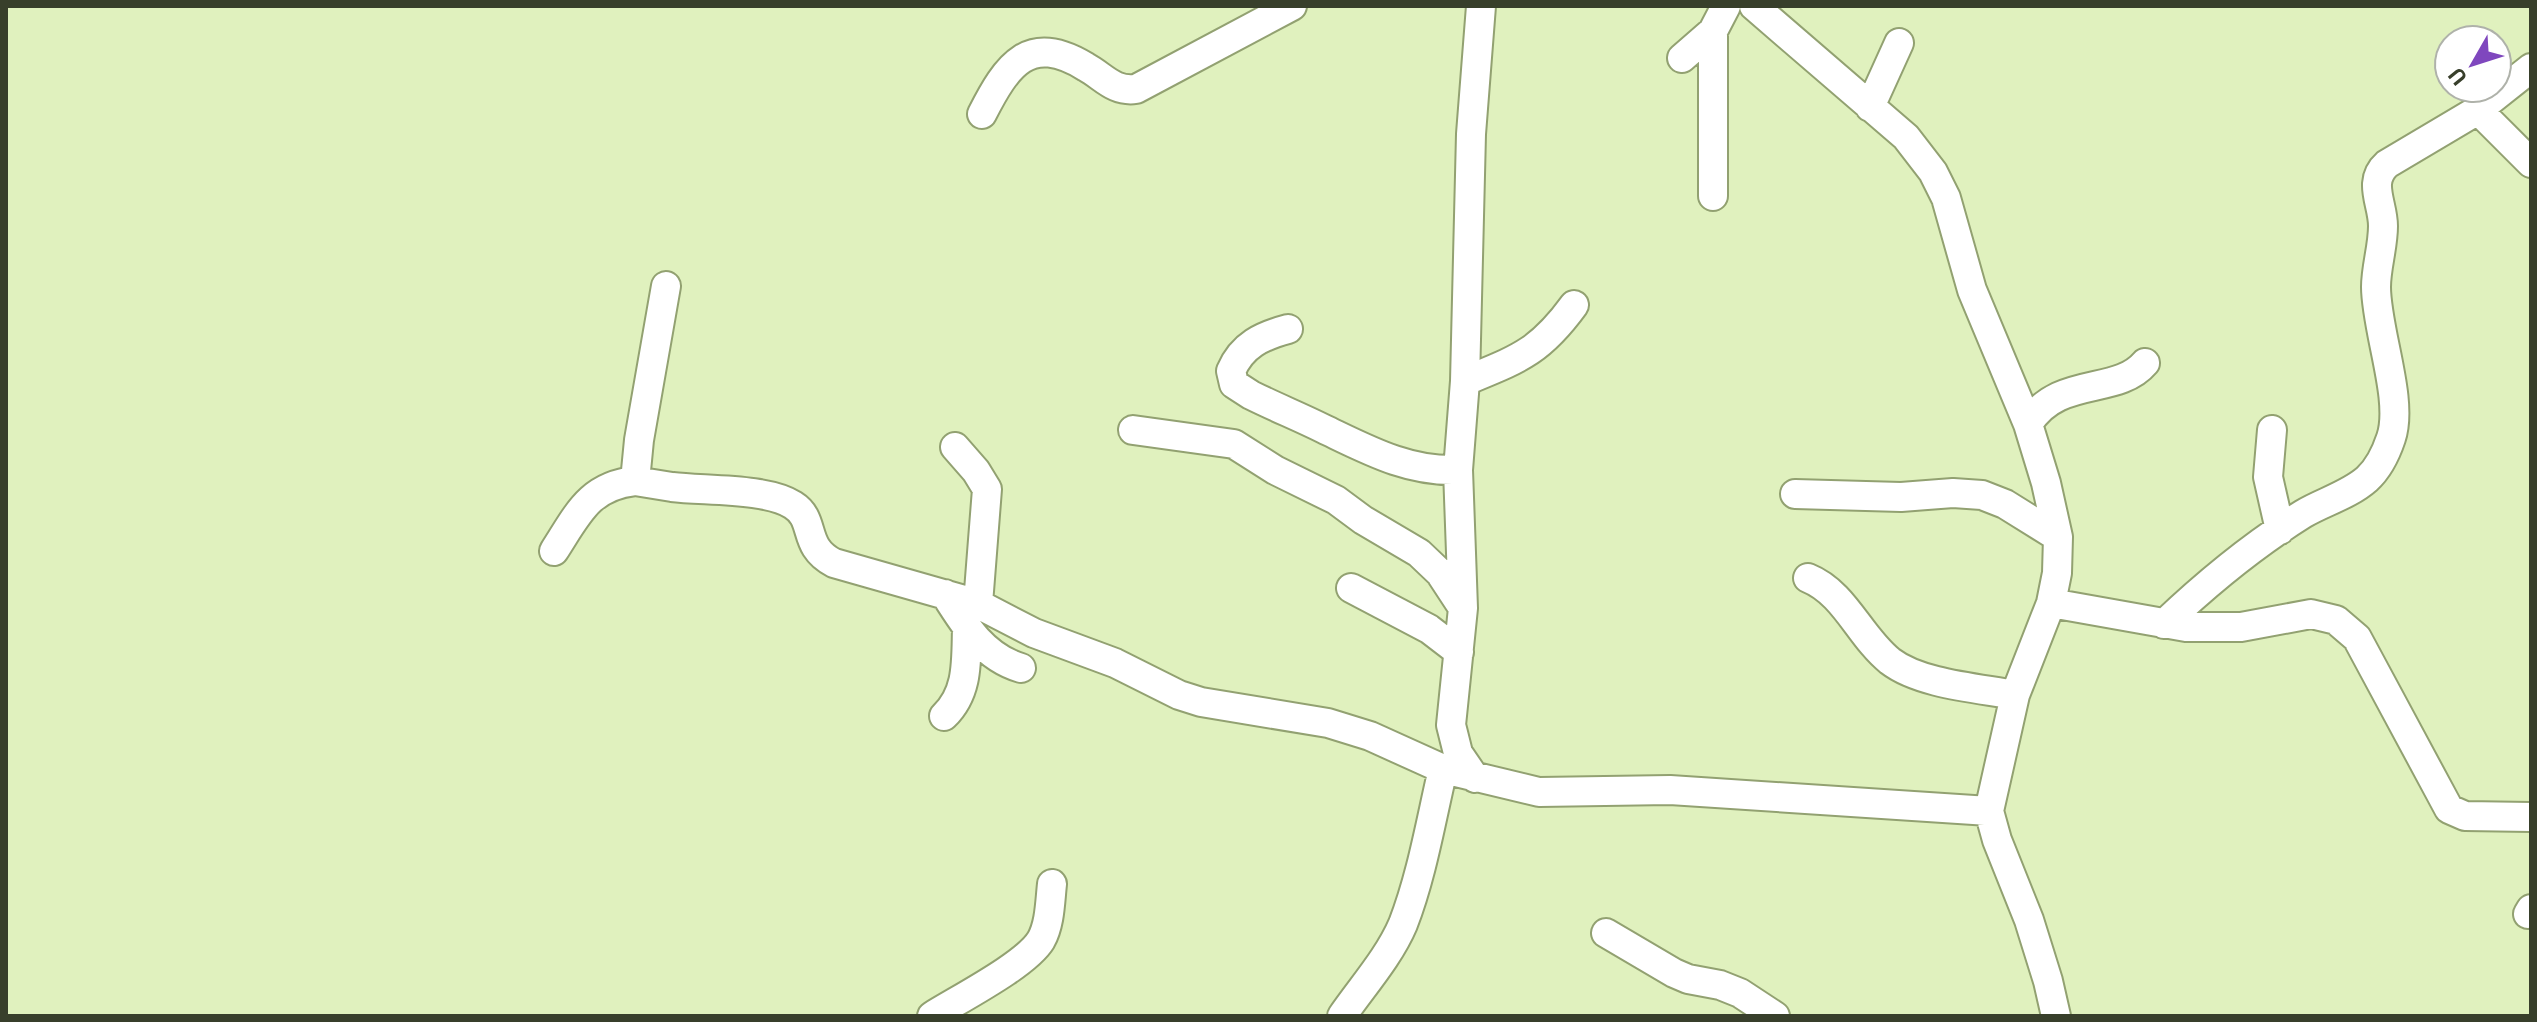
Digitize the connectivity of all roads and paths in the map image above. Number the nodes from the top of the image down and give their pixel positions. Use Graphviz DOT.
graph roads {
  1 [pos="1292,6"];
  2 [pos="1481,6"];
  3 [pos="1726,6"];
  4 [pos="1754,6"];
  5 [pos="1713,31"];
  6 [pos="1899,43"];
  7 [pos="1682,58"];
  8 [pos="2531,68"];
  9 [pos="1870,107"];
  10 [pos="2478,110"];
  11 [pos="982,114"];
  12 [pos="2531,163"];
  13 [pos="1713,196"];
  14 [pos="666,286"];
  15 [pos="1574,305"];
  16 [pos="1288,329"];
  17 [pos="2145,363"];
  18 [pos="1465,381"];
  19 [pos="2028,424"];
  20 [pos="1133,430"];
  21 [pos="2272,430"];
  22 [pos="955,447"];
  23 [pos="1458,470"];
  24 [pos="635,481"];
  25 [pos="1795,494"];
  26 [pos="2280,530"];
  27 [pos="2058,537"];
  28 [pos="554,551"];
  29 [pos="1808,578"];
  30 [pos="1351,588"];
  31 [pos="2051,603"];
  32 [pos="1463,608"];
  33 [pos="972,616"];
  34 [pos="2164,624"];
  35 [pos="1459,652"];
  36 [pos="1021,668"];
  37 [pos="2015,695"];
  38 [pos="944,716"];
  39 [pos="1443,769"];
  40 [pos="1475,778"];
  41 [pos="1989,811"];
  42 [pos="2531,817"];
  43 [pos="1052,884"];
  44 [pos="1606,933"];
  45 [pos="932,1016"];
  46 [pos="1342,1016"];
  47 [pos="1775,1016"];
  48 [pos="2056,1016"];
  1 -- 11 [label="street"];
  2 -- 18 [label="street"];
  3 -- 5 [label="street"];
  4 -- 9 [label="street"];
  5 -- 7 [label="street"];
  5 -- 13 [label="street"];
  6 -- 9 [label="street"];
  8 -- 10 [label="street"];
  9 -- 19 [label="street"];
  10 -- 12 [label="street"];
  10 -- 26 [label="street"];
  14 -- 24 [label="street"];
  15 -- 18 [label="street"];
  16 -- 23 [label="street"];
  17 -- 19 [label="street"];
  18 -- 23 [label="street"];
  19 -- 27 [label="street"];
  20 -- 32 [label="street"];
  21 -- 26 [label="street"];
  22 -- 33 [label="street"];
  23 -- 32 [label="street"];
  24 -- 28 [label="street"];
  24 -- 33 [label="street"];
  25 -- 27 [label="street"];
  26 -- 34 [label="street"];
  27 -- 31 [label="street"];
  29 -- 37 [label="street"];
  30 -- 35 [label="street"];
  31 -- 34 [label="street"];
  31 -- 37 [label="street"];
  32 -- 35 [label="street"];
  33 -- 36 [label="street"];
  33 -- 38 [label="street"];
  33 -- 39 [label="street"];
  34 -- 42 [label="street"];
  35 -- 40 [label="street"];
  37 -- 41 [label="street"];
  39 -- 40 [label="street"];
  39 -- 46 [label="street"];
  40 -- 41 [label="street"];
  41 -- 48 [label="street"];
  43 -- 45 [label="street"];
  44 -- 47 [label="street"];
}
